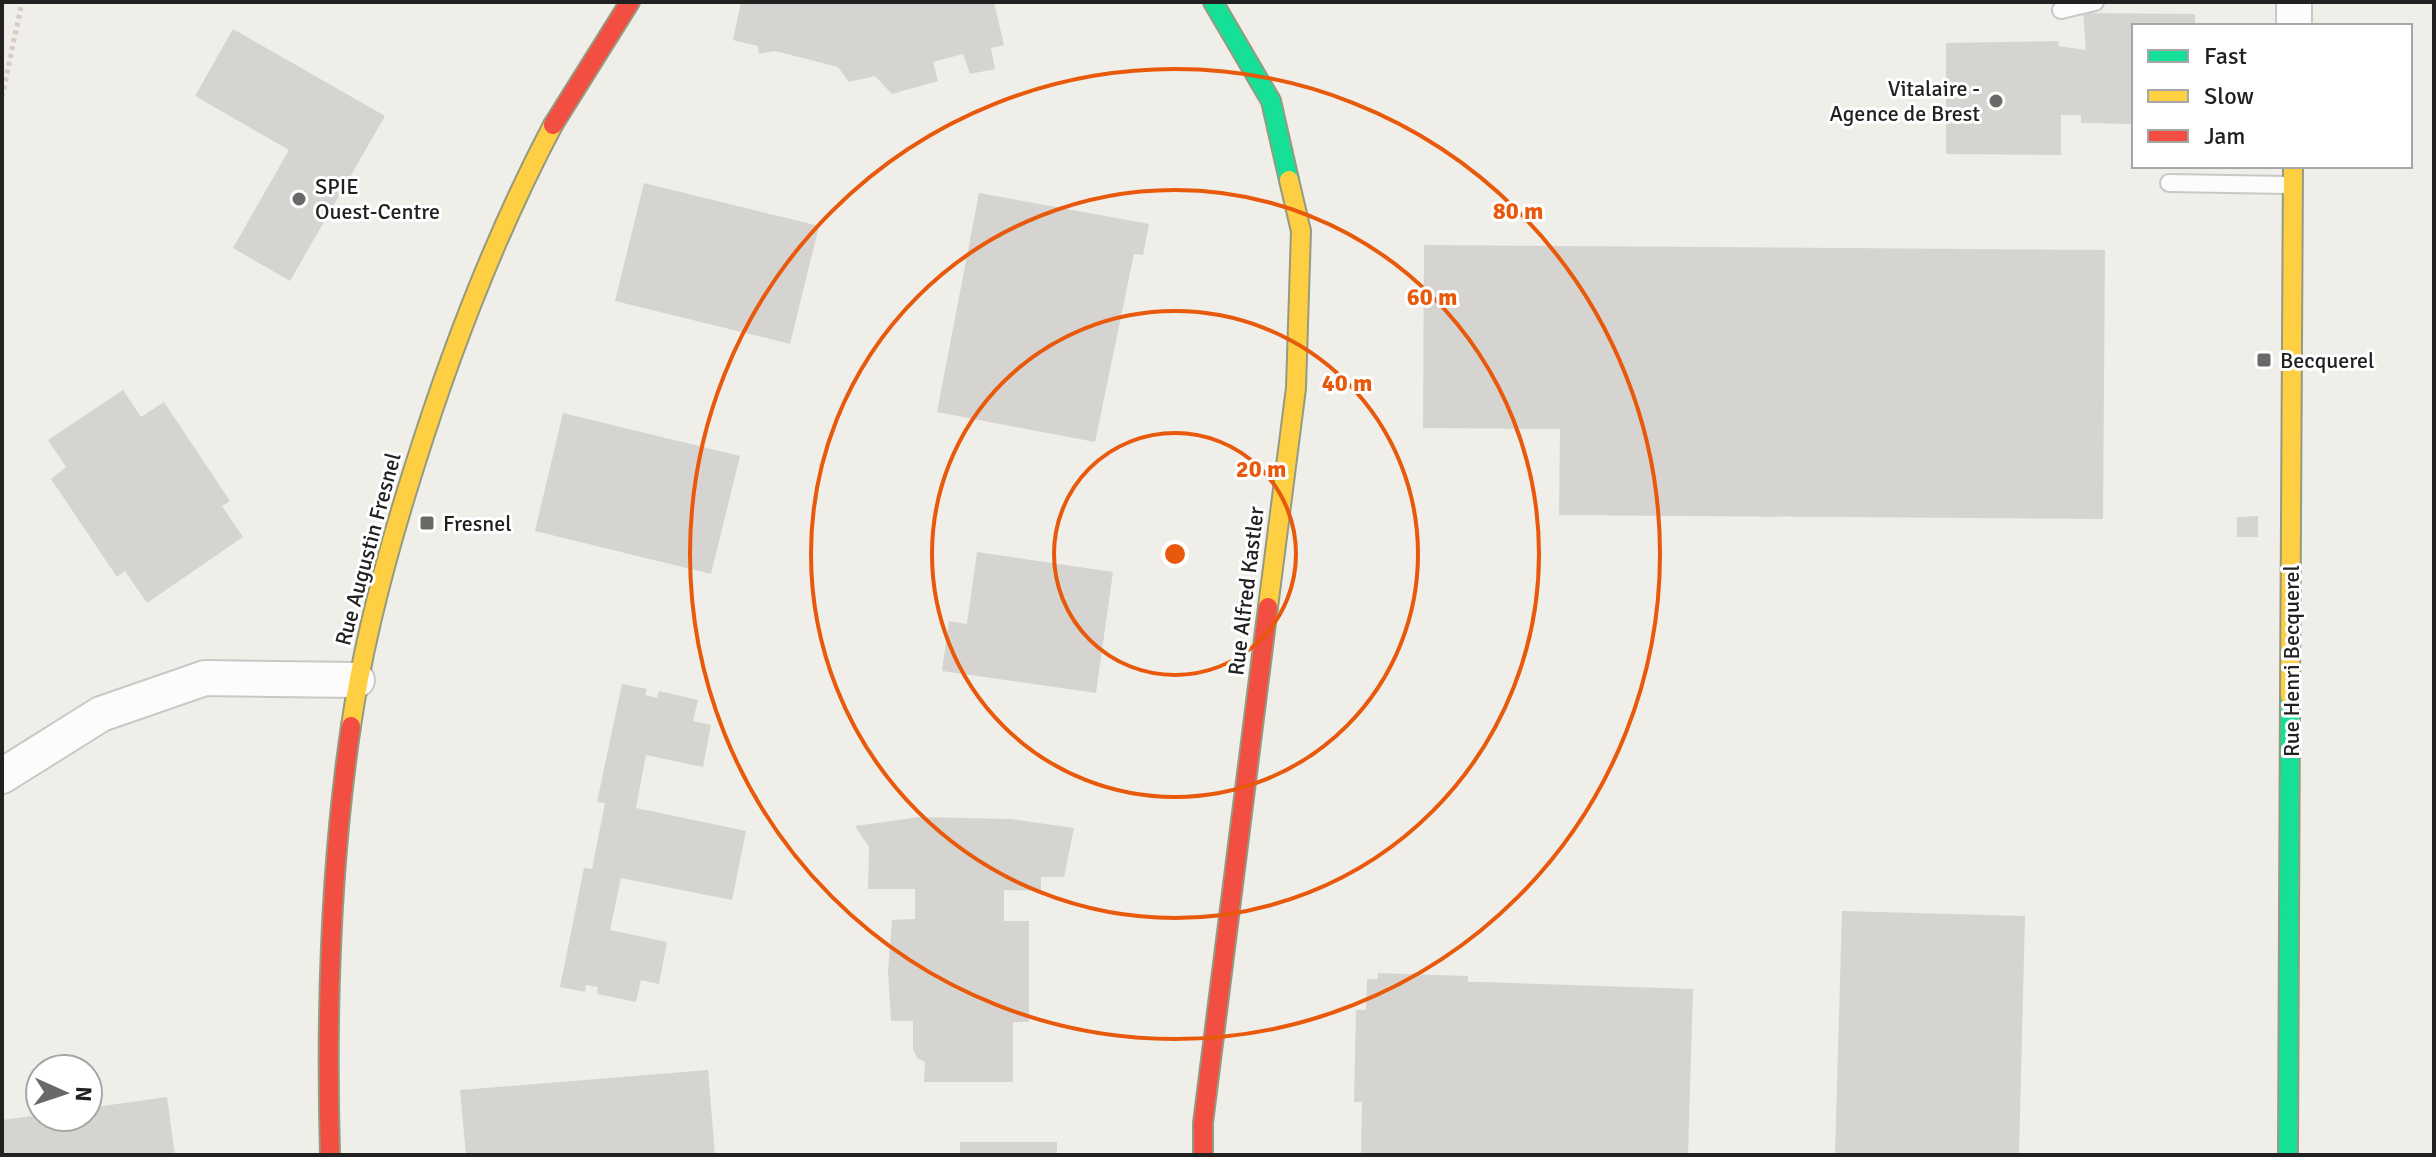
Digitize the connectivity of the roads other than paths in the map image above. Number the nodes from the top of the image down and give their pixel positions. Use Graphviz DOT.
graph roads {
  1 [pos="630,2"];
  2 [pos="1213,2"];
  3 [pos="2095,2"];
  4 [pos="2294,2"];
  5 [pos="2061,10"];
  6 [pos="2294,24"];
  7 [pos="2293,175"];
  8 [pos="2169,183"];
  9 [pos="357,680"];
  10 [pos="2,776"];
  11 [pos="330,1155"];
  12 [pos="1203,1155"];
  13 [pos="2288,1155"];
  1 -- 9 [label="street, Rue Augustin Fresnel"];
  2 -- 12 [label="street, Rue Alfred Kastler"];
  3 -- 5 [label="lane"];
  4 -- 6 [label="street"];
  7 -- 8 [label="lane"];
  7 -- 13 [label="street, Rue Henri Becquerel"];
  9 -- 10 [label="street"];
  9 -- 11 [label="street, Rue Augustin Fresnel"];
}
